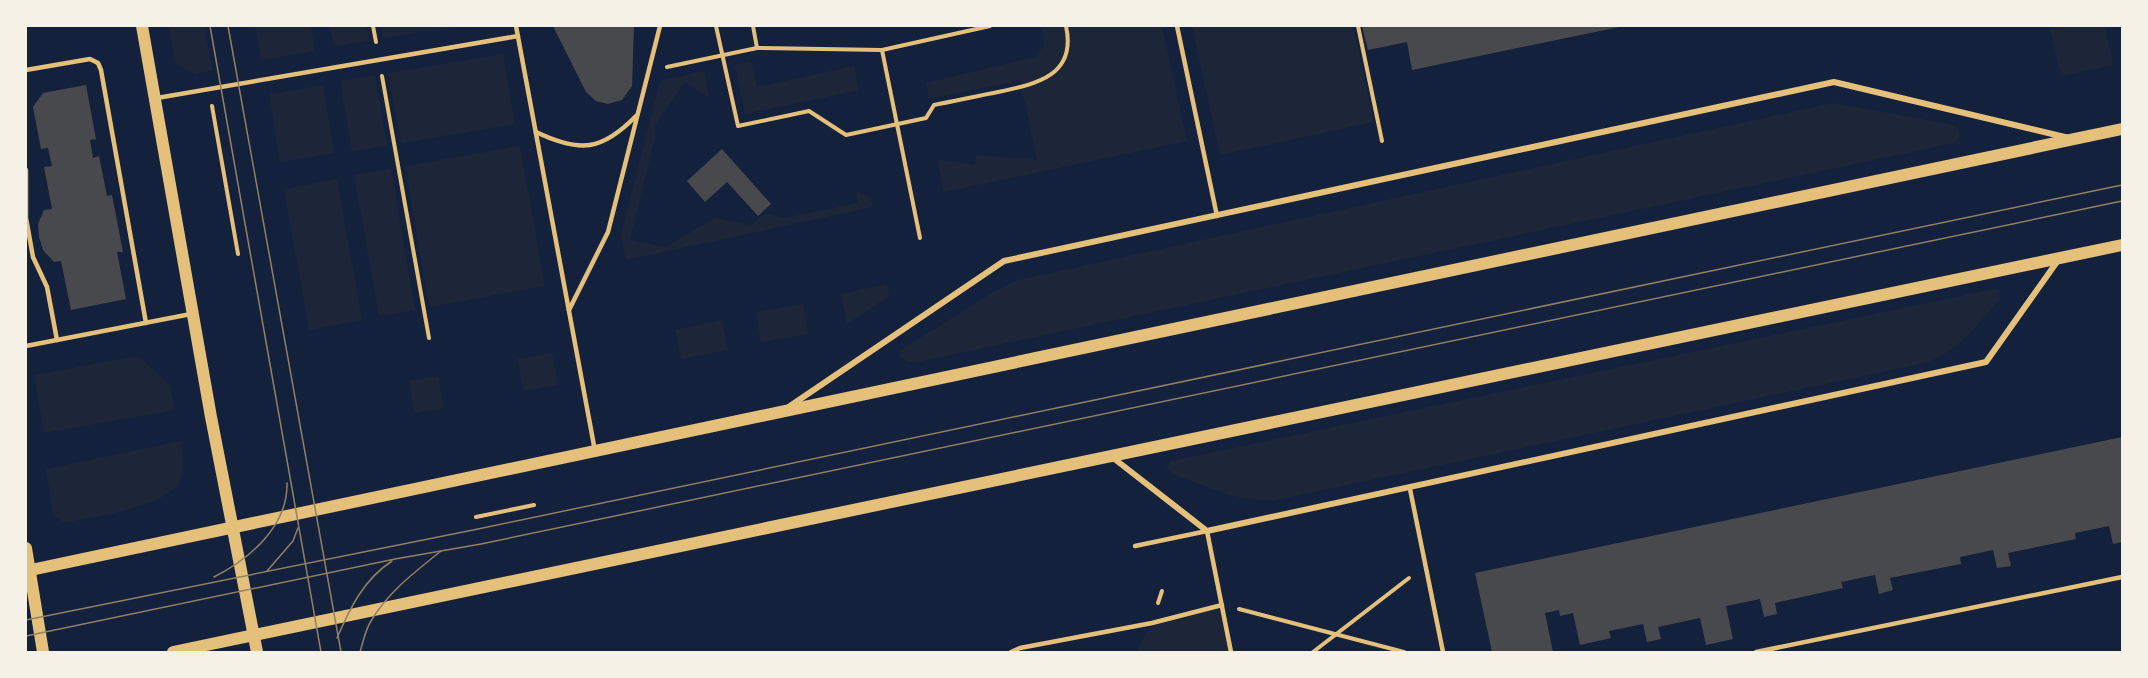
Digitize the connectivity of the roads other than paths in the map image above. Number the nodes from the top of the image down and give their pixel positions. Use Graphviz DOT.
graph roads {
  1 [pos="142,26"];
  2 [pos="516,26"];
  3 [pos="660,26"];
  4 [pos="1177,26"];
  5 [pos="518,36"];
  6 [pos="26,70"];
  7 [pos="155,98"];
  8 [pos="638,114"];
  9 [pos="2122,129"];
  10 [pos="536,132"];
  11 [pos="2075,139"];
  12 [pos="26,170"];
  13 [pos="1217,216"];
  14 [pos="2122,245"];
  15 [pos="2060,258"];
  16 [pos="569,310"];
  17 [pos="194,314"];
  18 [pos="146,323"];
  19 [pos="57,340"];
  20 [pos="26,346"];
  21 [pos="780,412"];
  22 [pos="595,451"];
  23 [pos="1112,457"];
  24 [pos="1410,489"];
  25 [pos="232,528"];
  26 [pos="1208,531"];
  27 [pos="1135,546"];
  28 [pos="26,548"];
  29 [pos="27,571"];
  30 [pos="2122,577"];
  31 [pos="1222,605"];
  32 [pos="253,636"];
  33 [pos="43,652"];
  34 [pos="173,652"];
  35 [pos="256,652"];
  36 [pos="1011,652"];
  37 [pos="1231,652"];
  38 [pos="1443,652"];
  39 [pos="1756,652"];
  1 -- 7 [label="main road"];
  2 -- 5 [label="lane"];
  3 -- 8 [label="lane"];
  4 -- 13 [label="lane"];
  5 -- 7 [label="lane"];
  5 -- 10 [label="lane"];
  6 -- 18 [label="lane"];
  7 -- 17 [label="main road"];
  8 -- 10 [label="lane"];
  8 -- 16 [label="lane"];
  9 -- 11 [label="main road"];
  10 -- 16 [label="lane"];
  11 -- 13 [label="street"];
  11 -- 21 [label="main road"];
  12 -- 19 [label="lane"];
  13 -- 21 [label="street"];
  14 -- 15 [label="main road"];
  15 -- 23 [label="main road"];
  15 -- 24 [label="street"];
  16 -- 22 [label="lane"];
  17 -- 18 [label="lane"];
  17 -- 25 [label="main road"];
  18 -- 19 [label="lane"];
  19 -- 20 [label="lane"];
  21 -- 22 [label="main road"];
  22 -- 25 [label="main road"];
  23 -- 26 [label="street"];
  23 -- 32 [label="main road"];
  24 -- 26 [label="street"];
  24 -- 38 [label="lane"];
  25 -- 29 [label="main road"];
  25 -- 32 [label="main road"];
  26 -- 27 [label="lane"];
  26 -- 31 [label="lane"];
  28 -- 29 [label="main road"];
  29 -- 33 [label="main road"];
  30 -- 39 [label="lane"];
  31 -- 36 [label="lane"];
  31 -- 37 [label="lane"];
  32 -- 34 [label="main road"];
  32 -- 35 [label="main road"];
}
